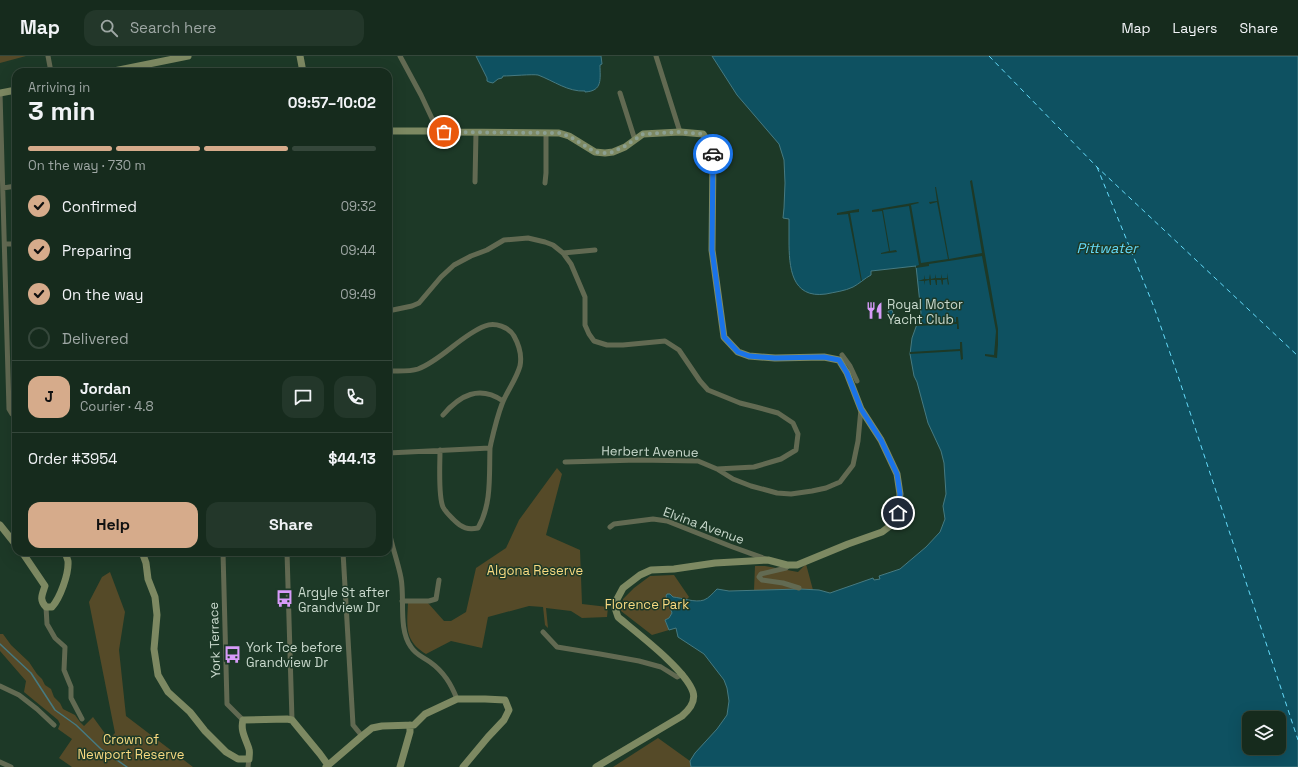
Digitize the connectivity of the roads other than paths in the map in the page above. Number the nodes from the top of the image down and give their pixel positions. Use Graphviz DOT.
graph roads {
  1 [pos="48,56"];
  2 [pos="188,56"];
  3 [pos="300,56"];
  4 [pos="400,56"];
  5 [pos="656,56"];
  6 [pos="50,68"];
  7 [pos="129,68"];
  8 [pos="302,68"];
  9 [pos="12,91"];
  10 [pos="0,93"];
  11 [pos="620,93"];
  12 [pos="436,130"];
  13 [pos="392,131"];
  14 [pos="476,132"];
  15 [pos="680,132"];
  16 [pos="546,133"];
  17 [pos="635,140"];
  18 [pos="475,182"];
  19 [pos="545,183"];
  20 [pos="12,187"];
  21 [pos="2,188"];
  22 [pos="5,244"];
  23 [pos="12,244"];
  24 [pos="595,250"];
  25 [pos="564,253"];
  26 [pos="3,309"];
  27 [pos="392,310"];
  28 [pos="842,355"];
  29 [pos="392,370"];
  30 [pos="857,381"];
  31 [pos="503,401"];
  32 [pos="861,409"];
  33 [pos="12,411"];
  34 [pos="443,415"];
  35 [pos="490,448"];
  36 [pos="440,450"];
  37 [pos="392,453"];
  38 [pos="565,462"];
  39 [pos="717,469"];
  40 [pos="0,525"];
  41 [pos="610,527"];
  42 [pos="12,540"];
  43 [pos="392,544"];
  44 [pos="25,556"];
  45 [pos="66,556"];
  46 [pos="143,556"];
  47 [pos="223,556"];
  48 [pos="287,556"];
  49 [pos="343,556"];
  50 [pos="768,560"];
  51 [pos="790,565"];
  52 [pos="439,580"];
  53 [pos="799,588"];
  54 [pos="402,601"];
  55 [pos="46,607"];
  56 [pos="543,632"];
  57 [pos="683,674"];
  58 [pos="0,686"];
  59 [pos="457,699"];
  60 [pos="82,718"];
  61 [pos="243,720"];
  62 [pos="292,720"];
  63 [pos="54,725"];
  64 [pos="410,725"];
  65 [pos="362,736"];
  66 [pos="249,759"];
  67 [pos="0,762"];
  68 [pos="327,766"];
  69 [pos="11,767"];
  70 [pos="248,767"];
  71 [pos="400,767"];
  72 [pos="463,767"];
  73 [pos="596,767"];
  1 -- 6 [label="street"];
  2 -- 7 [label="street"];
  3 -- 8 [label="street"];
  4 -- 12 [label="street"];
  5 -- 15 [label="street"];
  9 -- 10 [label="street"];
  10 -- 21 [label="street"];
  11 -- 17 [label="street"];
  12 -- 13 [label="street"];
  12 -- 14 [label="street"];
  14 -- 16 [label="street"];
  14 -- 18 [label="street"];
  15 -- 17 [label="street"];
  15 -- 32 [label="street"];
  16 -- 17 [label="street"];
  16 -- 19 [label="street"];
  20 -- 21 [label="street"];
  21 -- 22 [label="street"];
  22 -- 23 [label="street"];
  22 -- 26 [label="street"];
  24 -- 25 [label="street"];
  25 -- 27 [label="street"];
  25 -- 39 [label="street"];
  26 -- 33 [label="street"];
  28 -- 30 [label="street"];
  29 -- 31 [label="street"];
  31 -- 34 [label="street"];
  31 -- 35 [label="street"];
  32 -- 39 [label="street, Herbert Avenue"];
  32 -- 51 [label="street"];
  35 -- 36 [label="street"];
  35 -- 36 [label="street"];
  36 -- 37 [label="street"];
  38 -- 39 [label="street, Herbert Avenue"];
  40 -- 42 [label="street"];
  41 -- 50 [label="street, Elvina Avenue"];
  43 -- 54 [label="street"];
  44 -- 55 [label="street"];
  45 -- 55 [label="street"];
  46 -- 66 [label="street"];
  47 -- 61 [label="street, York Terrace"];
  48 -- 62 [label="street"];
  49 -- 65 [label="street"];
  50 -- 51 [label="street"];
  50 -- 57 [label="street"];
  51 -- 53 [label="street"];
  52 -- 54 [label="street"];
  54 -- 59 [label="street"];
  55 -- 60 [label="street"];
  56 -- 57 [label="street"];
  57 -- 73 [label="street"];
  58 -- 63 [label="street"];
  59 -- 64 [label="street"];
  59 -- 72 [label="street"];
  61 -- 62 [label="street"];
  61 -- 66 [label="street"];
  62 -- 68 [label="street"];
  64 -- 65 [label="street"];
  64 -- 71 [label="street"];
  65 -- 68 [label="street"];
  66 -- 70 [label="street"];
  67 -- 69 [label="street"];
}
